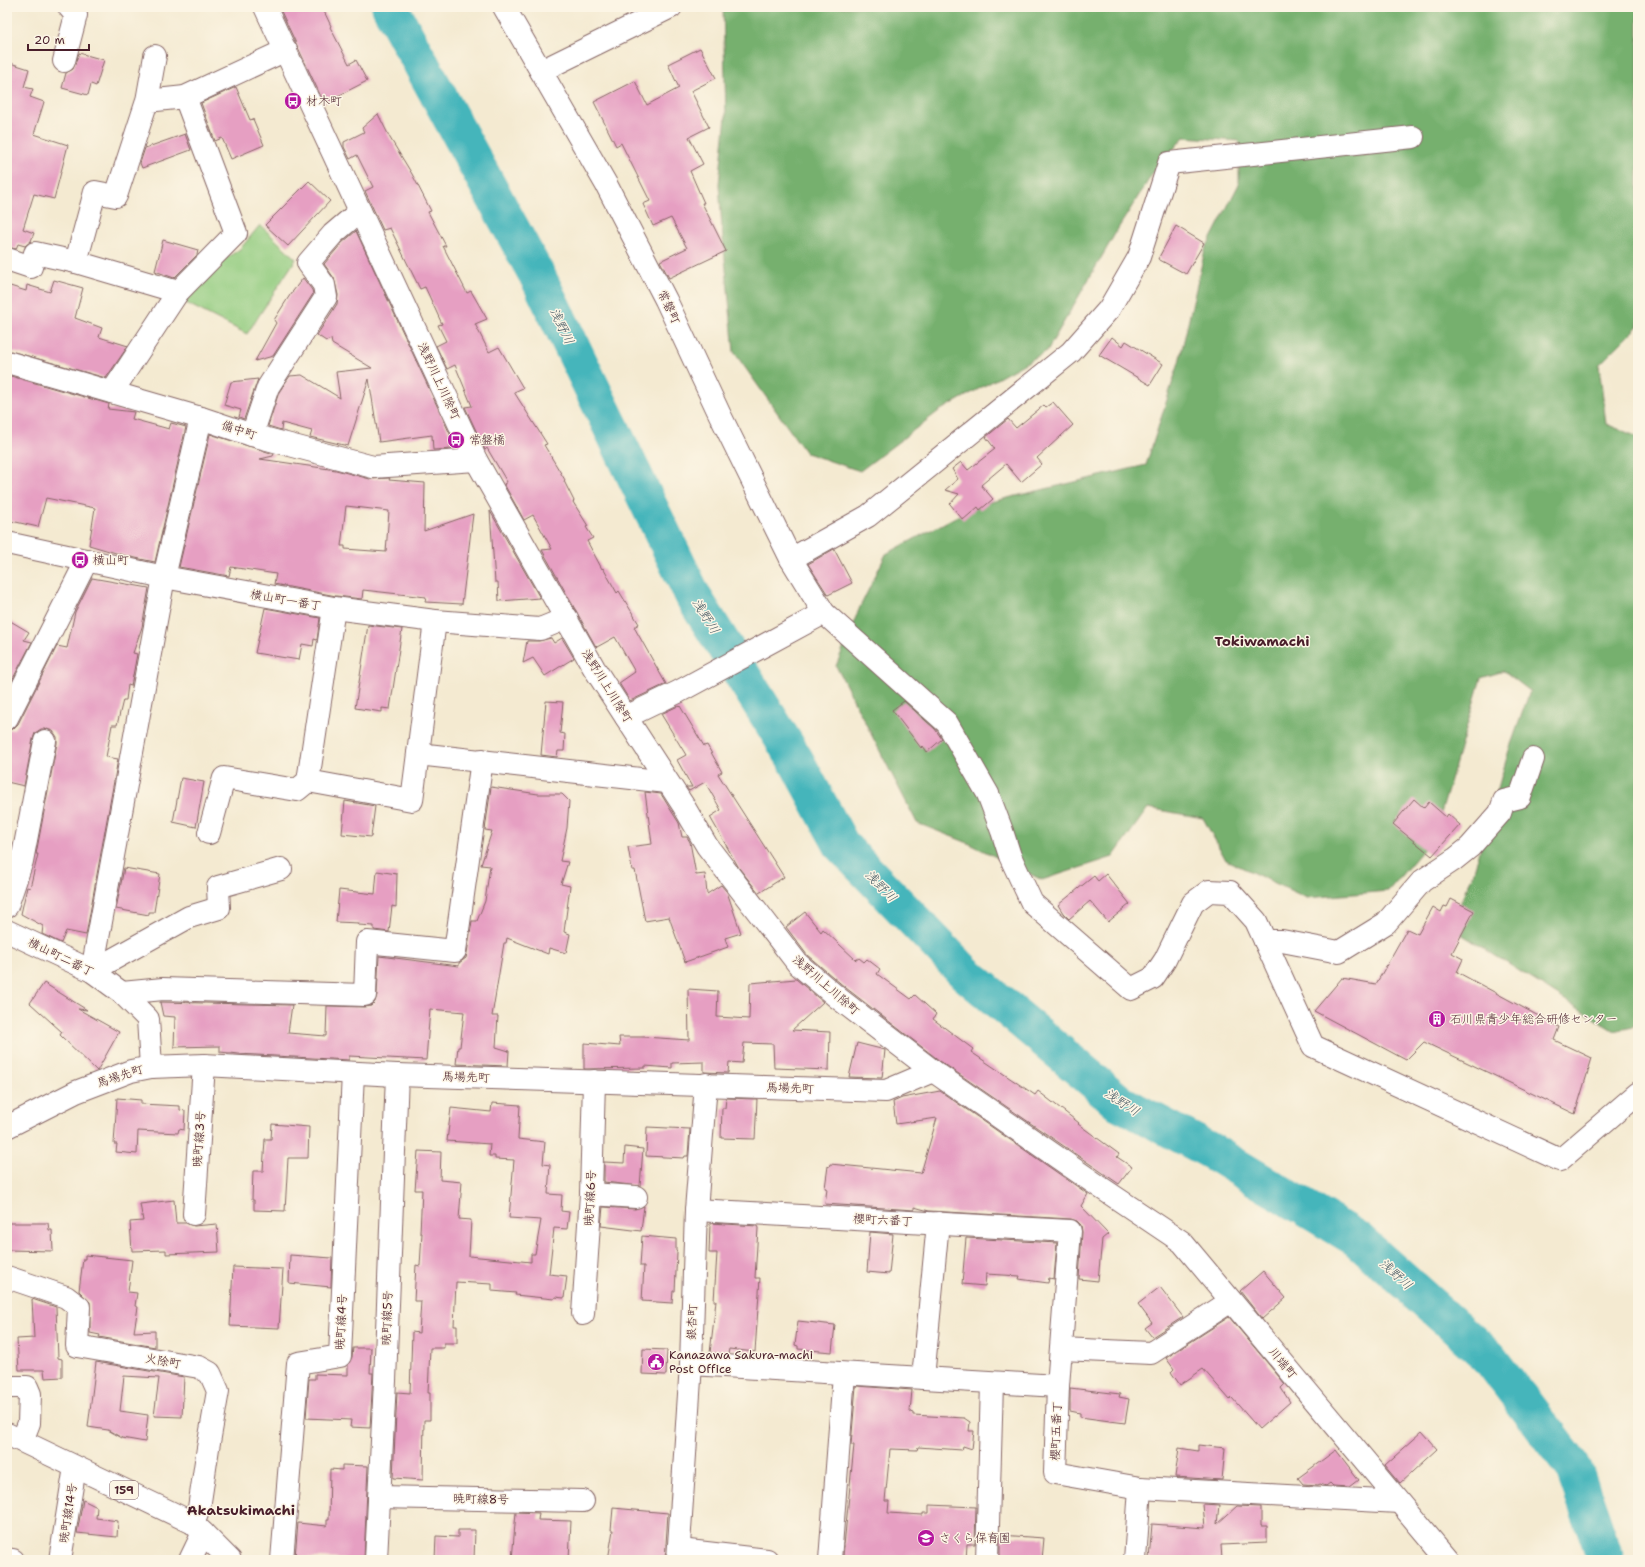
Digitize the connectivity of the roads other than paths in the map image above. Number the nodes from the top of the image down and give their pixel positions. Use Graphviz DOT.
graph roads {
  1 [pos="69,7"];
  2 [pos="265,7"];
  3 [pos="504,7"];
  4 [pos="671,7"];
  5 [pos="286,50"];
  6 [pos="155,56"];
  7 [pos="64,61"];
  8 [pos="541,71"];
  9 [pos="185,98"];
  10 [pos="147,101"];
  11 [pos="1413,137"];
  12 [pos="360,211"];
  13 [pos="7,259"];
  14 [pos="76,262"];
  15 [pos="178,292"];
  16 [pos="7,362"];
  17 [pos="112,392"];
  18 [pos="201,418"];
  19 [pos="252,435"];
  20 [pos="476,460"];
  21 [pos="7,543"];
  22 [pos="791,559"];
  23 [pos="87,560"];
  24 [pos="164,577"];
  25 [pos="334,608"];
  26 [pos="824,612"];
  27 [pos="567,618"];
  28 [pos="435,621"];
  29 [pos="626,717"];
  30 [pos="7,718"];
  31 [pos="45,741"];
  32 [pos="418,754"];
  33 [pos="1533,759"];
  34 [pos="482,760"];
  35 [pos="308,781"];
  36 [pos="667,782"];
  37 [pos="209,833"];
  38 [pos="281,869"];
  39 [pos="7,906"];
  40 [pos="7,932"];
  41 [pos="1265,941"];
  42 [pos="92,971"];
  43 [pos="122,993"];
  44 [pos="204,1064"];
  45 [pos="151,1067"];
  46 [pos="933,1071"];
  47 [pos="353,1073"];
  48 [pos="397,1075"];
  49 [pos="594,1081"];
  50 [pos="706,1084"];
  51 [pos="1638,1093"];
  52 [pos="7,1127"];
  53 [pos="1100,1187"];
  54 [pos="591,1194"];
  55 [pos="636,1197"];
  56 [pos="696,1210"];
  57 [pos="194,1214"];
  58 [pos="938,1223"];
  59 [pos="7,1277"];
  60 [pos="1231,1301"];
  61 [pos="583,1314"];
  62 [pos="1061,1349"];
  63 [pos="691,1364"];
  64 [pos="844,1374"];
  65 [pos="923,1378"];
  66 [pos="992,1383"];
  67 [pos="1058,1386"];
  68 [pos="7,1387"];
  69 [pos="14,1438"];
  70 [pos="75,1467"];
  71 [pos="1140,1488"];
  72 [pos="379,1497"];
  73 [pos="583,1501"];
  74 [pos="1399,1502"];
  75 [pos="198,1528"];
  76 [pos="679,1555"];
  77 [pos="7,1559"];
  78 [pos="13,1560"];
  79 [pos="60,1560"];
  80 [pos="190,1560"];
  81 [pos="230,1560"];
  82 [pos="282,1560"];
  83 [pos="376,1560"];
  84 [pos="767,1560"];
  85 [pos="830,1560"];
  86 [pos="987,1560"];
  87 [pos="1135,1560"];
  88 [pos="1448,1560"];
  1 -- 7 [label="main road"];
  2 -- 5 [label="main road, 浅野川上川除町"];
  3 -- 8 [label="main road, 常磐町"];
  4 -- 8 [label="main road"];
  5 -- 9 [label="main road"];
  5 -- 12 [label="main road, 浅野川上川除町"];
  6 -- 10 [label="main road"];
  8 -- 22 [label="main road, 常磐町"];
  9 -- 10 [label="main road"];
  9 -- 15 [label="main road"];
  10 -- 14 [label="main road"];
  11 -- 22 [label="main road"];
  12 -- 19 [label="main road"];
  12 -- 20 [label="main road, 浅野川上川除町"];
  13 -- 14 [label="main road"];
  14 -- 15 [label="main road"];
  15 -- 17 [label="main road"];
  16 -- 17 [label="main road, 備中町"];
  17 -- 18 [label="main road, 備中町"];
  18 -- 19 [label="main road, 備中町"];
  18 -- 24 [label="main road"];
  19 -- 20 [label="main road, 備中町"];
  20 -- 27 [label="main road, 浅野川上川除町"];
  21 -- 23 [label="main road, 横山町一番丁"];
  22 -- 26 [label="main road, 常磐町"];
  23 -- 24 [label="main road, 横山町一番丁"];
  23 -- 30 [label="main road"];
  24 -- 25 [label="main road, 横山町一番丁"];
  24 -- 42 [label="main road"];
  25 -- 28 [label="main road, 横山町一番丁"];
  25 -- 35 [label="main road"];
  26 -- 29 [label="main road"];
  26 -- 41 [label="main road, 常磐町"];
  27 -- 28 [label="main road, 横山町一番丁"];
  27 -- 29 [label="main road, 浅野川上川除町"];
  28 -- 32 [label="main road"];
  29 -- 36 [label="main road, 浅野川上川除町"];
  31 -- 39 [label="main road"];
  32 -- 34 [label="main road"];
  32 -- 35 [label="main road"];
  33 -- 41 [label="main road"];
  34 -- 36 [label="main road"];
  34 -- 43 [label="main road"];
  35 -- 37 [label="main road"];
  36 -- 46 [label="main road, 浅野川上川除町"];
  38 -- 42 [label="main road"];
  40 -- 42 [label="main road, 横山町二番丁"];
  41 -- 51 [label="main road"];
  42 -- 43 [label="main road, 横山町二番丁"];
  43 -- 45 [label="main road, 横山町二番丁"];
  44 -- 45 [label="main road, 馬場先町"];
  44 -- 47 [label="main road, 馬場先町"];
  44 -- 57 [label="main road, 暁町線3号"];
  45 -- 52 [label="main road, 馬場先町"];
  46 -- 50 [label="main road, 馬場先町"];
  46 -- 53 [label="main road, 浅野川上川除町"];
  47 -- 48 [label="main road, 馬場先町"];
  47 -- 82 [label="main road, 暁町線4号"];
  48 -- 49 [label="main road, 馬場先町"];
  48 -- 72 [label="main road, 暁町線5号"];
  49 -- 50 [label="main road, 馬場先町"];
  49 -- 54 [label="main road, 暁町線6号"];
  50 -- 56 [label="main road, 銀杏町"];
  53 -- 60 [label="main road, 川端町"];
  54 -- 55 [label="main road"];
  54 -- 61 [label="main road, 暁町線6号"];
  56 -- 58 [label="main road, 櫻町六番丁"];
  56 -- 63 [label="main road, 銀杏町"];
  58 -- 62 [label="main road, 櫻町六番丁"];
  58 -- 65 [label="main road"];
  59 -- 75 [label="main road, 火除町"];
  60 -- 62 [label="main road"];
  60 -- 74 [label="main road, 川端町"];
  62 -- 67 [label="main road"];
  63 -- 64 [label="main road, 櫻町五番丁"];
  63 -- 76 [label="main road, 銀杏町"];
  64 -- 65 [label="main road, 櫻町五番丁"];
  64 -- 85 [label="main road"];
  65 -- 66 [label="main road, 櫻町五番丁"];
  66 -- 67 [label="main road, 櫻町五番丁"];
  66 -- 86 [label="main road"];
  67 -- 71 [label="main road, 櫻町五番丁"];
  68 -- 69 [label="main road"];
  69 -- 70 [label="main road, 159"];
  70 -- 75 [label="main road, 159"];
  70 -- 79 [label="main road, 暁町線14号"];
  71 -- 74 [label="main road, 櫻町五番丁"];
  71 -- 87 [label="main road"];
  72 -- 73 [label="main road, 暁町線8号"];
  72 -- 83 [label="main road, 暁町線5号"];
  74 -- 88 [label="main road, 川端町"];
  75 -- 80 [label="main road, 火除町"];
  75 -- 81 [label="main road, 159"];
  76 -- 84 [label="main road"];
  77 -- 78 [label="main road"];
}
